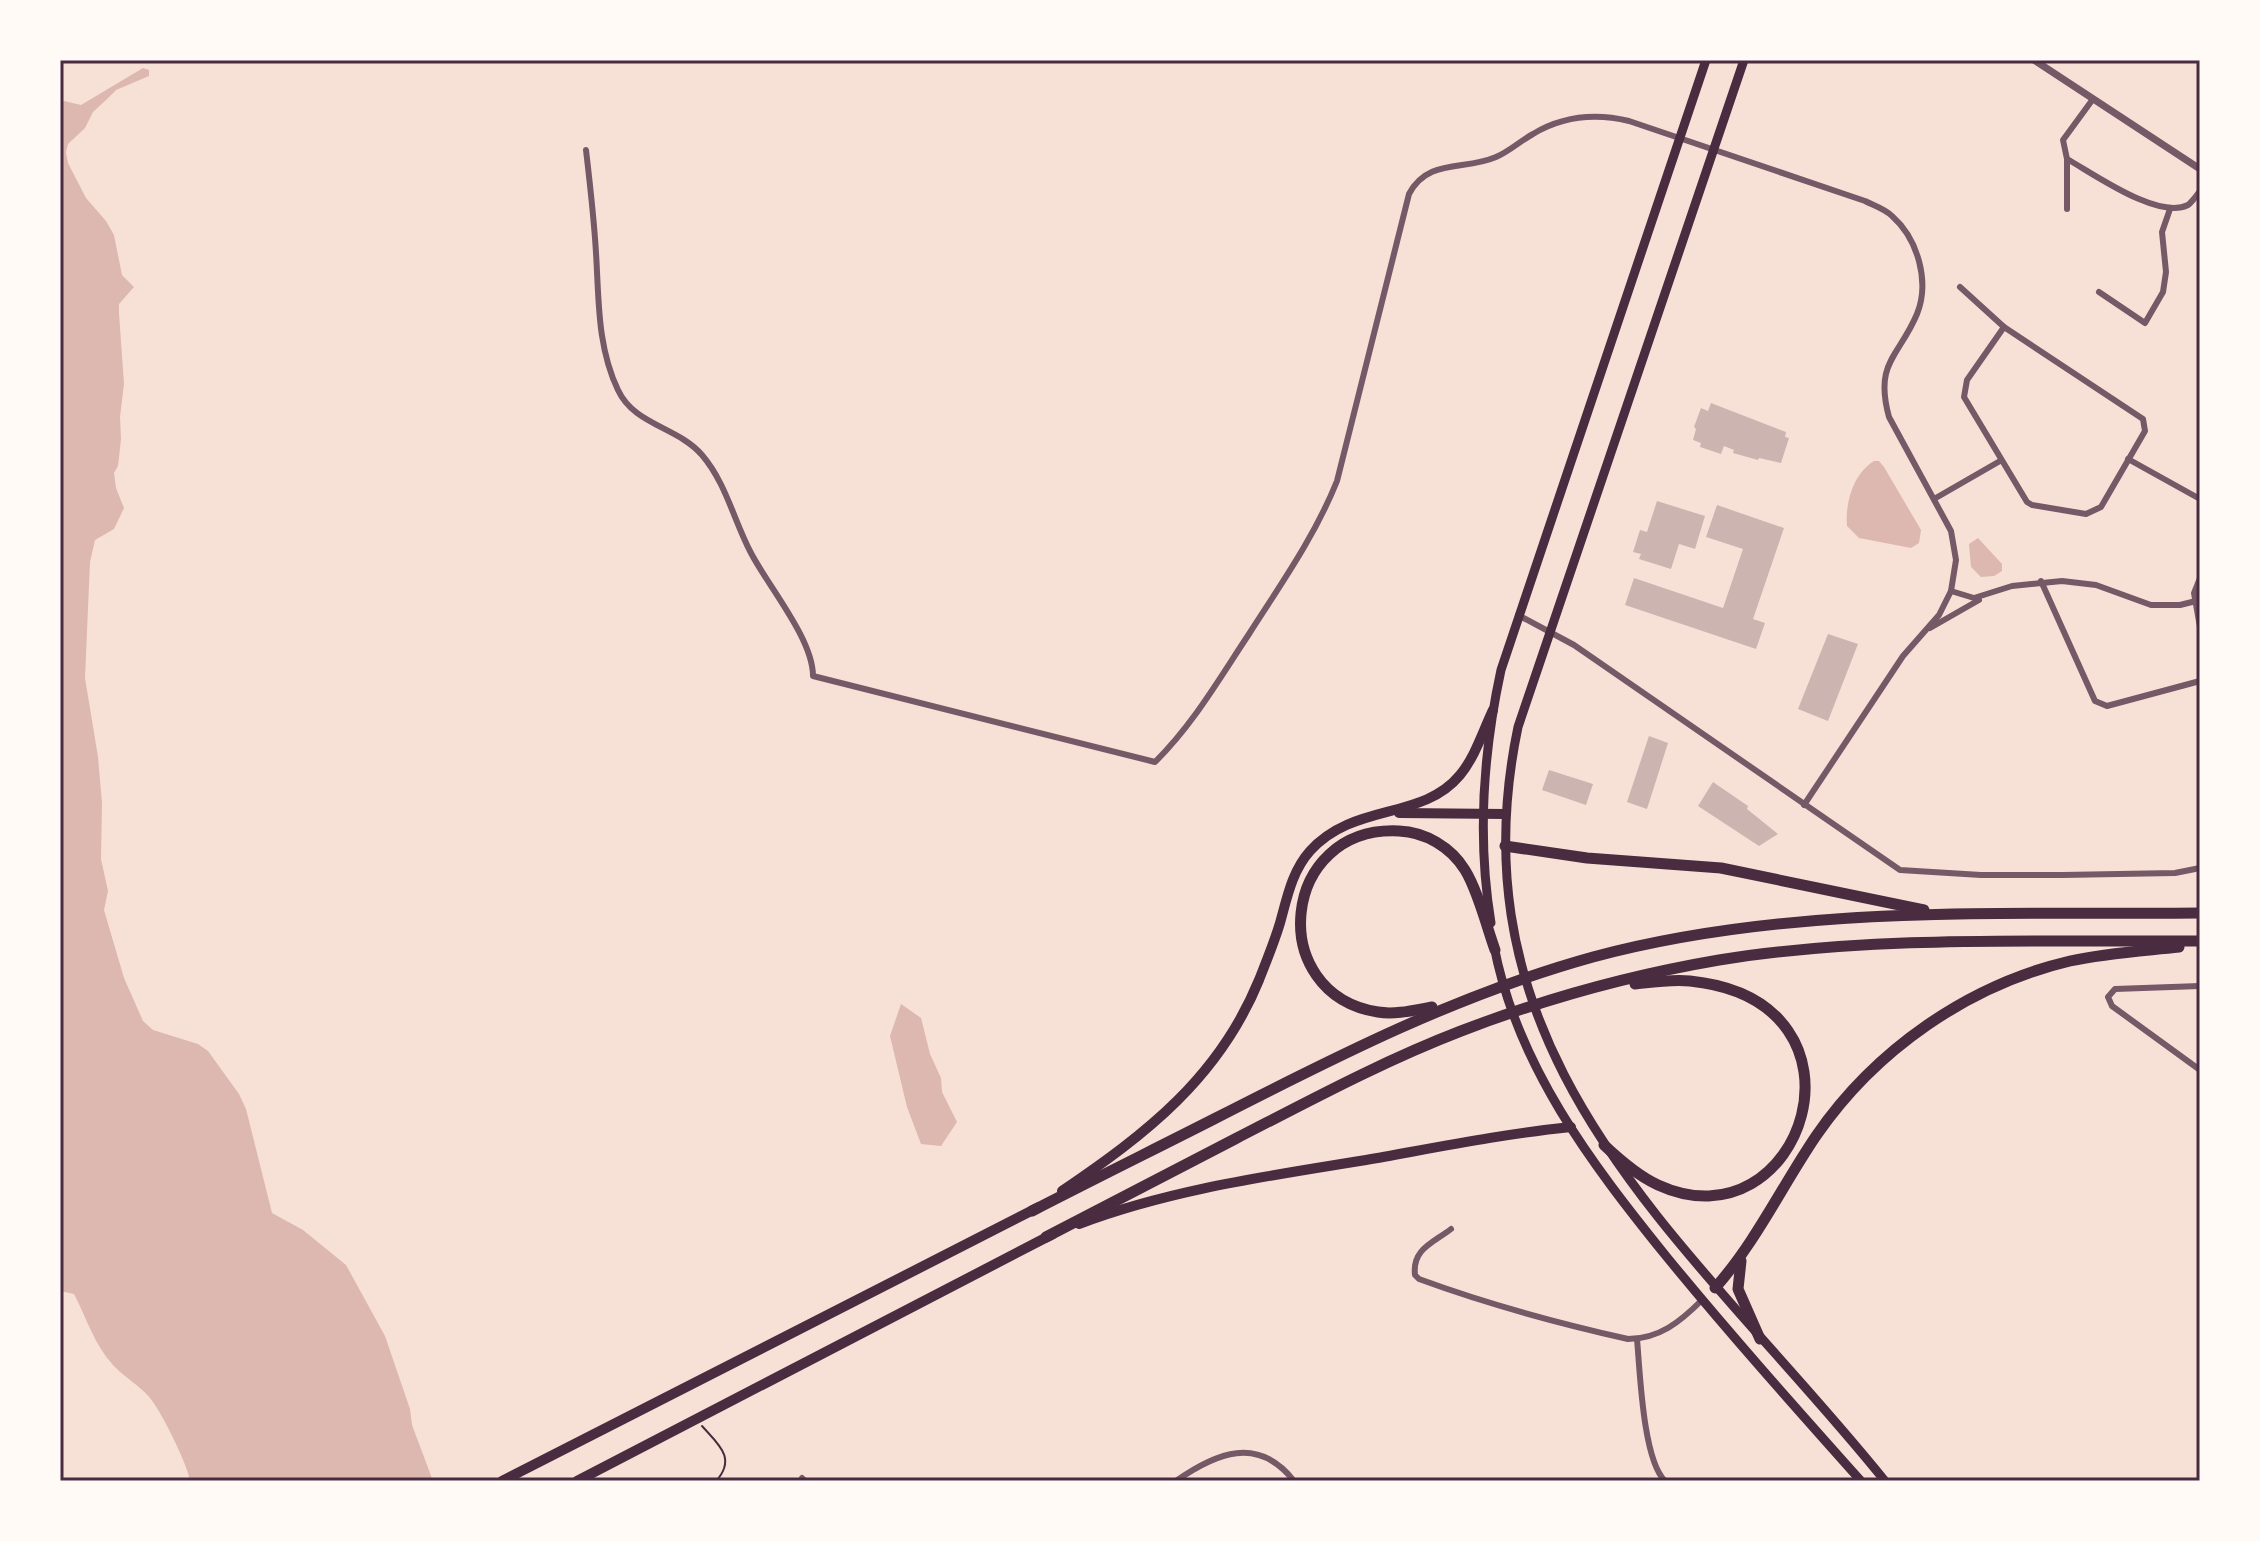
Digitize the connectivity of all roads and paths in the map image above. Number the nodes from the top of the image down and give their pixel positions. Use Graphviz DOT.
graph roads {
  1 [pos="1706,60"];
  2 [pos="1744,60"];
  3 [pos="2034,60"];
  4 [pos="2093,99"];
  5 [pos="1680,139"];
  6 [pos="586,150"];
  7 [pos="1714,150"];
  8 [pos="2067,159"];
  9 [pos="2200,169"];
  10 [pos="2200,191"];
  11 [pos="2067,209"];
  12 [pos="2170,209"];
  13 [pos="1960,287"];
  14 [pos="2099,292"];
  15 [pos="2004,327"];
  16 [pos="2128,459"];
  17 [pos="2000,461"];
  18 [pos="1934,499"];
  19 [pos="2200,499"];
  20 [pos="2200,578"];
  21 [pos="2041,581"];
  22 [pos="1951,591"];
  23 [pos="1994,591"];
  24 [pos="2197,601"];
  25 [pos="1518,615"];
  26 [pos="2200,627"];
  27 [pos="1550,630"];
  28 [pos="1923,632"];
  29 [pos="2200,681"];
  30 [pos="1493,710"];
  31 [pos="1804,805"];
  32 [pos="1379,814"];
  33 [pos="1483,814"];
  34 [pos="1505,814"];
  35 [pos="1505,846"];
  36 [pos="2200,868"];
  37 [pos="2200,913"];
  38 [pos="1964,915"];
  39 [pos="2200,943"];
  40 [pos="1495,950"];
  41 [pos="2200,986"];
  42 [pos="1575,993"];
  43 [pos="1457,1003"];
  44 [pos="2200,1070"];
  45 [pos="1571,1127"];
  46 [pos="1604,1145"];
  47 [pos="1032,1211"];
  48 [pos="1451,1229"];
  49 [pos="1046,1237"];
  50 [pos="1744,1253"];
  51 [pos="1715,1288"];
  52 [pos="1702,1300"];
  53 [pos="1637,1339"];
  54 [pos="1760,1339"];
  55 [pos="695,1419"];
  56 [pos="502,1481"];
  57 [pos="577,1481"];
  58 [pos="716,1481"];
  59 [pos="1176,1481"];
  60 [pos="1294,1481"];
  61 [pos="1665,1481"];
  62 [pos="1861,1481"];
  63 [pos="1885,1481"];
  1 -- 5 [label="main road"];
  2 -- 7 [label="main road"];
  3 -- 4 [label="street"];
  4 -- 8 [label="street"];
  4 -- 9 [label="street"];
  5 -- 6 [label="street"];
  5 -- 7 [label="street"];
  5 -- 25 [label="main road"];
  7 -- 18 [label="street"];
  7 -- 27 [label="main road"];
  8 -- 11 [label="street"];
  8 -- 12 [label="street"];
  10 -- 12 [label="street"];
  12 -- 14 [label="street"];
  13 -- 15 [label="street"];
  15 -- 16 [label="street"];
  15 -- 17 [label="street"];
  16 -- 17 [label="street"];
  16 -- 19 [label="street"];
  17 -- 18 [label="street"];
  18 -- 22 [label="street"];
  20 -- 24 [label="street"];
  21 -- 23 [label="street"];
  21 -- 24 [label="street"];
  21 -- 29 [label="street"];
  22 -- 23 [label="street"];
  22 -- 28 [label="street"];
  23 -- 28 [label="street"];
  24 -- 26 [label="street"];
  25 -- 27 [label="street"];
  25 -- 30 [label="main road"];
  27 -- 31 [label="street"];
  27 -- 34 [label="main road"];
  28 -- 31 [label="street"];
  30 -- 32 [label="highway"];
  30 -- 33 [label="main road"];
  31 -- 36 [label="street"];
  32 -- 33 [label="highway"];
  32 -- 47 [label="highway"];
  33 -- 34 [label="highway"];
  33 -- 40 [label="main road"];
  34 -- 35 [label="main road"];
  35 -- 38 [label="highway"];
  35 -- 46 [label="main road"];
  37 -- 38 [label="highway"];
  38 -- 43 [label="highway"];
  39 -- 42 [label="highway"];
  39 -- 50 [label="highway"];
  40 -- 43 [label="highway"];
  40 -- 45 [label="main road"];
  41 -- 44 [label="street"];
  42 -- 46 [label="highway"];
  42 -- 49 [label="highway"];
  43 -- 47 [label="highway"];
  45 -- 49 [label="highway"];
  45 -- 52 [label="main road"];
  46 -- 51 [label="main road"];
  47 -- 56 [label="highway"];
  48 -- 53 [label="street"];
  49 -- 55 [label="highway"];
  50 -- 51 [label="highway"];
  50 -- 54 [label="highway"];
  51 -- 52 [label="main road"];
  51 -- 54 [label="main road"];
  52 -- 53 [label="street"];
  52 -- 62 [label="main road"];
  53 -- 61 [label="street"];
  54 -- 63 [label="main road"];
  55 -- 57 [label="highway"];
  55 -- 58 [label="path"];
  59 -- 60 [label="street"];
}
